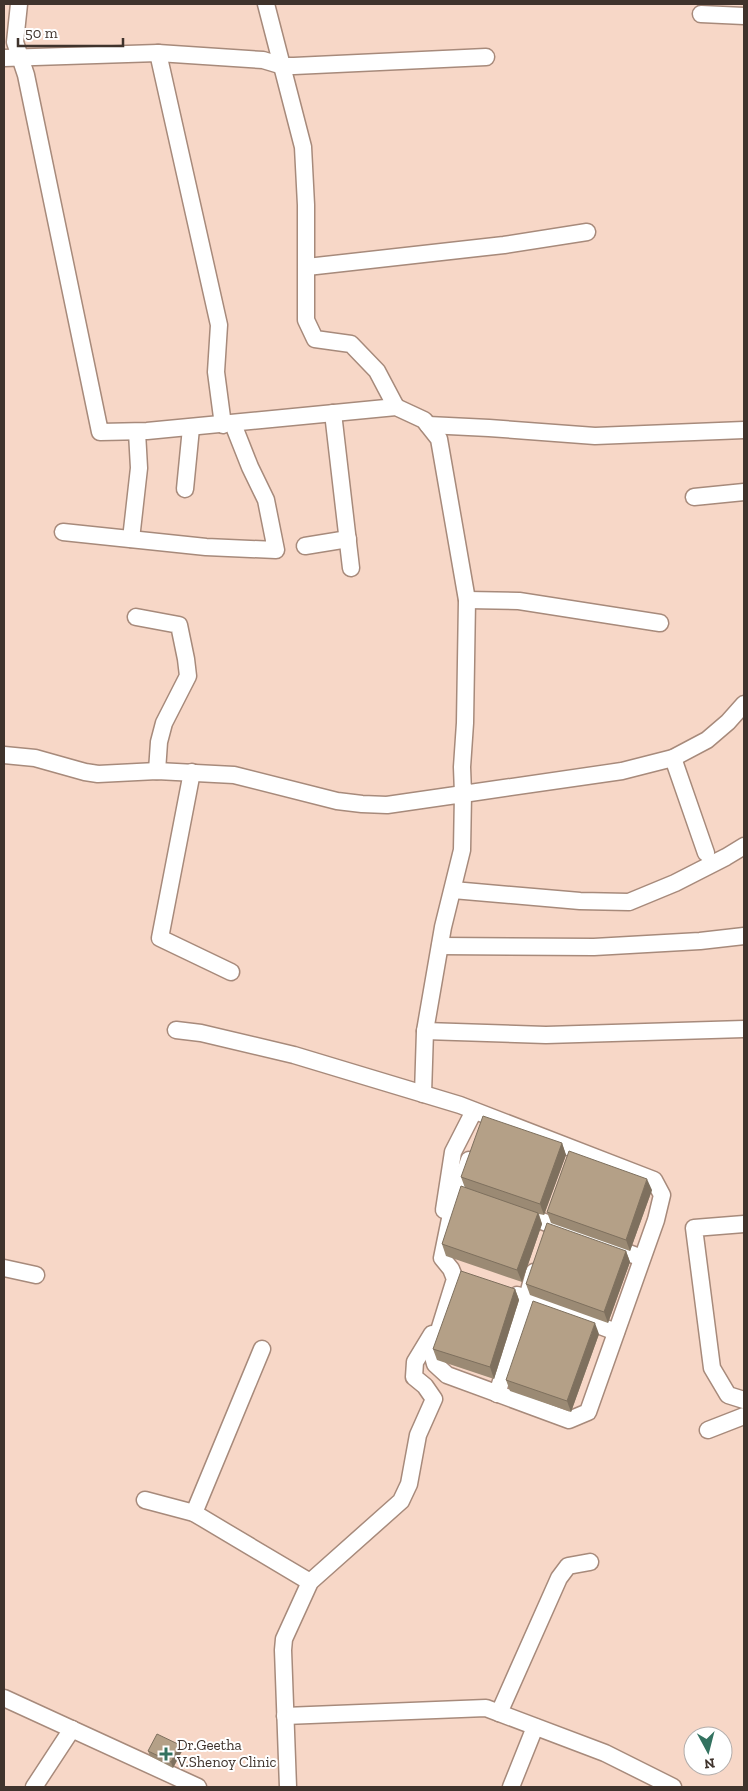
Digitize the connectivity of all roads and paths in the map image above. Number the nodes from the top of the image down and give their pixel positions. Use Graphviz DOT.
graph roads {
  1 [pos="19,4"];
  2 [pos="266,4"];
  3 [pos="700,14"];
  4 [pos="744,16"];
  5 [pos="158,53"];
  6 [pos="486,57"];
  7 [pos="12,58"];
  8 [pos="283,66"];
  9 [pos="587,232"];
  10 [pos="307,267"];
  11 [pos="396,407"];
  12 [pos="333,413"];
  13 [pos="228,424"];
  14 [pos="428,425"];
  15 [pos="191,428"];
  16 [pos="744,430"];
  17 [pos="137,432"];
  18 [pos="185,489"];
  19 [pos="744,492"];
  20 [pos="694,497"];
  21 [pos="63,532"];
  22 [pos="130,539"];
  23 [pos="348,539"];
  24 [pos="305,546"];
  25 [pos="351,568"];
  26 [pos="467,600"];
  27 [pos="136,617"];
  28 [pos="660,623"];
  29 [pos="744,704"];
  30 [pos="4,755"];
  31 [pos="673,758"];
  32 [pos="157,771"];
  33 [pos="192,772"];
  34 [pos="463,794"];
  35 [pos="744,846"];
  36 [pos="706,853"];
  37 [pos="453,890"];
  38 [pos="744,936"];
  39 [pos="440,946"];
  40 [pos="231,972"];
  41 [pos="744,1029"];
  42 [pos="176,1030"];
  43 [pos="424,1031"];
  44 [pos="423,1094"];
  45 [pos="479,1113"];
  46 [pos="571,1148"];
  47 [pos="565,1167"];
  48 [pos="458,1191"];
  49 [pos="476,1197"];
  50 [pos="554,1204"];
  51 [pos="503,1207"];
  52 [pos="548,1223"];
  53 [pos="744,1224"];
  54 [pos="543,1242"];
  55 [pos="642,1258"];
  56 [pos="537,1261"];
  57 [pos="4,1268"];
  58 [pos="451,1269"];
  59 [pos="36,1275"];
  60 [pos="468,1276"];
  61 [pos="501,1288"];
  62 [pos="526,1298"];
  63 [pos="616,1332"];
  64 [pos="262,1349"];
  65 [pos="497,1394"];
  66 [pos="744,1400"];
  67 [pos="744,1416"];
  68 [pos="708,1430"];
  69 [pos="145,1500"];
  70 [pos="194,1513"];
  71 [pos="590,1562"];
  72 [pos="310,1582"];
  73 [pos="4,1698"];
  74 [pos="499,1713"];
  75 [pos="285,1716"];
  76 [pos="535,1727"];
  77 [pos="72,1729"];
  78 [pos="34,1787"];
  79 [pos="198,1787"];
  80 [pos="288,1787"];
  81 [pos="511,1787"];
  82 [pos="673,1787"];
  1 -- 7 [label="street"];
  2 -- 8 [label="street"];
  3 -- 4 [label="street"];
  5 -- 7 [label="street"];
  5 -- 8 [label="street"];
  5 -- 13 [label="street"];
  6 -- 8 [label="street"];
  7 -- 17 [label="street"];
  8 -- 10 [label="street"];
  9 -- 10 [label="street"];
  10 -- 11 [label="street"];
  11 -- 12 [label="street"];
  11 -- 14 [label="street"];
  12 -- 13 [label="street"];
  12 -- 23 [label="street"];
  13 -- 15 [label="street"];
  13 -- 22 [label="street"];
  14 -- 16 [label="street"];
  14 -- 26 [label="street"];
  15 -- 17 [label="street"];
  15 -- 18 [label="street"];
  17 -- 22 [label="street"];
  19 -- 20 [label="street"];
  21 -- 22 [label="street"];
  23 -- 24 [label="street"];
  23 -- 25 [label="street"];
  26 -- 28 [label="street"];
  26 -- 34 [label="street"];
  27 -- 32 [label="street"];
  29 -- 31 [label="street"];
  30 -- 32 [label="street"];
  31 -- 34 [label="street"];
  31 -- 36 [label="street"];
  32 -- 33 [label="street"];
  33 -- 34 [label="street"];
  33 -- 40 [label="street"];
  34 -- 37 [label="street"];
  35 -- 37 [label="street"];
  37 -- 39 [label="street"];
  38 -- 39 [label="street"];
  39 -- 43 [label="street"];
  41 -- 43 [label="street"];
  42 -- 44 [label="street"];
  43 -- 44 [label="street"];
  44 -- 45 [label="street"];
  45 -- 46 [label="street"];
  45 -- 48 [label="street"];
  45 -- 72 [label="street"];
  46 -- 47 [label="street"];
  46 -- 55 [label="street"];
  48 -- 49 [label="street"];
  48 -- 58 [label="street"];
  50 -- 52 [label="street"];
  51 -- 52 [label="street"];
  52 -- 54 [label="street"];
  52 -- 55 [label="street"];
  53 -- 66 [label="street"];
  55 -- 63 [label="street"];
  56 -- 62 [label="street"];
  57 -- 59 [label="street"];
  58 -- 60 [label="street"];
  58 -- 65 [label="street"];
  61 -- 62 [label="street"];
  62 -- 63 [label="street"];
  62 -- 65 [label="street"];
  63 -- 65 [label="street"];
  64 -- 70 [label="street"];
  67 -- 68 [label="street"];
  69 -- 70 [label="street"];
  70 -- 72 [label="street"];
  71 -- 74 [label="street"];
  72 -- 75 [label="street"];
  73 -- 77 [label="street"];
  74 -- 75 [label="street"];
  74 -- 76 [label="street"];
  75 -- 80 [label="street"];
  76 -- 81 [label="street"];
  76 -- 82 [label="street"];
  77 -- 78 [label="street"];
  77 -- 79 [label="street"];
}
